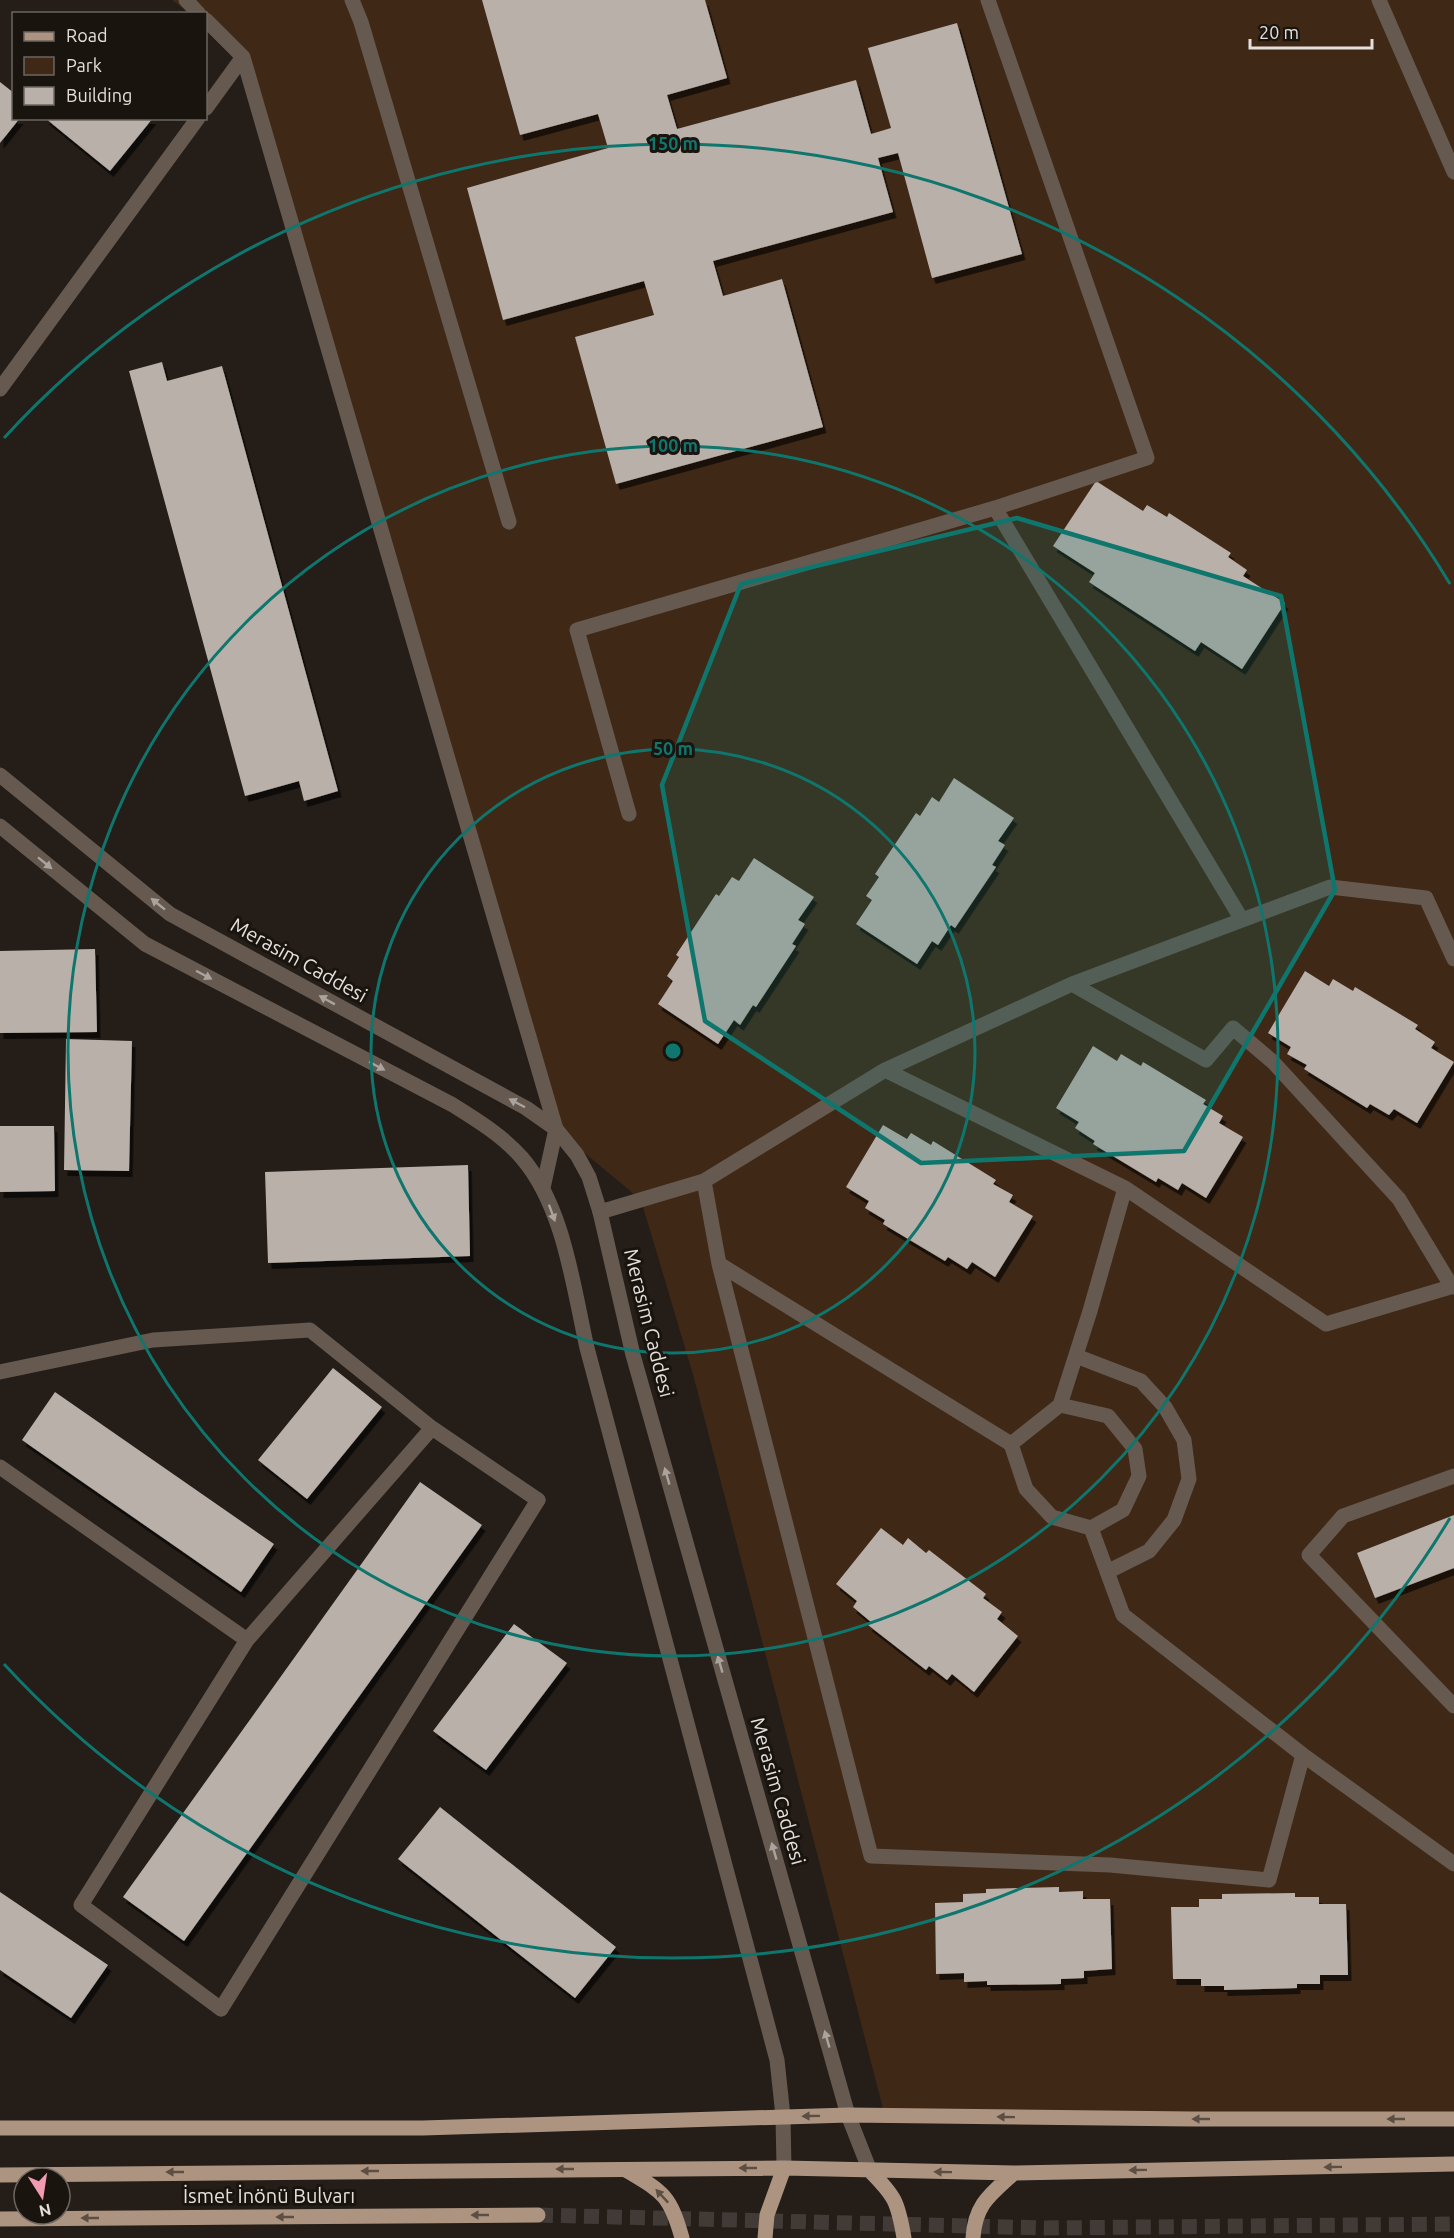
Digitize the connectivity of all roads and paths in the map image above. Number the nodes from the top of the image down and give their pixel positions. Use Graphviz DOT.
graph roads {
  1 [pos="186,0"];
  2 [pos="352,0"];
  3 [pos="988,0"];
  4 [pos="1379,0"];
  5 [pos="197,12"];
  6 [pos="207,21"];
  7 [pos="243,57"];
  8 [pos="207,107"];
  9 [pos="197,120"];
  10 [pos="1454,172"];
  11 [pos="0,389"];
  12 [pos="995,508"];
  13 [pos="509,522"];
  14 [pos="0,775"];
  15 [pos="629,814"];
  16 [pos="0,826"];
  17 [pos="1242,920"];
  18 [pos="1454,959"];
  19 [pos="1072,984"];
  20 [pos="885,1070"];
  21 [pos="556,1129"];
  22 [pos="704,1181"];
  23 [pos="543,1188"];
  24 [pos="1125,1188"];
  25 [pos="600,1212"];
  26 [pos="719,1264"];
  27 [pos="1453,1286"];
  28 [pos="1076,1356"];
  29 [pos="0,1372"];
  30 [pos="1060,1405"];
  31 [pos="432,1428"];
  32 [pos="1011,1444"];
  33 [pos="0,1467"];
  34 [pos="1454,1476"];
  35 [pos="1090,1528"];
  36 [pos="1107,1572"];
  37 [pos="247,1640"];
  38 [pos="1454,1706"];
  39 [pos="1303,1755"];
  40 [pos="1454,1864"];
  41 [pos="848,2115"];
  42 [pos="783,2116"];
  43 [pos="1454,2119"];
  44 [pos="0,2128"];
  45 [pos="1454,2164"];
  46 [pos="784,2168"];
  47 [pos="624,2169"];
  48 [pos="870,2171"];
  49 [pos="1014,2173"];
  50 [pos="0,2175"];
  51 [pos="538,2215"];
  52 [pos="0,2219"];
  53 [pos="682,2238"];
  54 [pos="765,2238"];
  55 [pos="903,2238"];
  56 [pos="973,2238"];
  1 -- 5 [label="street"];
  2 -- 13 [label="street"];
  3 -- 12 [label="street"];
  4 -- 10 [label="street"];
  6 -- 7 [label="street"];
  7 -- 8 [label="street"];
  7 -- 21 [label="street"];
  9 -- 11 [label="street"];
  12 -- 15 [label="street"];
  12 -- 17 [label="street"];
  21 -- 14 [label="street, Merasim Caddesi, one-way"];
  16 -- 23 [label="street, one-way"];
  17 -- 18 [label="street"];
  17 -- 19 [label="street"];
  19 -- 20 [label="street"];
  19 -- 27 [label="street"];
  20 -- 22 [label="street"];
  20 -- 24 [label="street"];
  21 -- 23 [label="street"];
  21 -- 25 [label="street, Merasim Caddesi"];
  22 -- 25 [label="street"];
  22 -- 26 [label="street"];
  23 -- 42 [label="street, one-way"];
  24 -- 27 [label="street"];
  24 -- 28 [label="street"];
  41 -- 25 [label="street, Merasim Caddesi, one-way"];
  26 -- 32 [label="street"];
  26 -- 39 [label="street"];
  28 -- 30 [label="street"];
  28 -- 36 [label="street"];
  29 -- 31 [label="street"];
  30 -- 32 [label="street"];
  30 -- 35 [label="street"];
  31 -- 37 [label="street"];
  31 -- 37 [label="street"];
  32 -- 35 [label="street"];
  33 -- 37 [label="street"];
  34 -- 38 [label="street"];
  35 -- 36 [label="street"];
  36 -- 39 [label="street"];
  39 -- 40 [label="street"];
  41 -- 42 [label="main road, one-way"];
  43 -- 41 [label="main road, one-way"];
  41 -- 48 [label="street, Merasim Caddesi"];
  42 -- 44 [label="main road"];
  42 -- 46 [label="street"];
  45 -- 49 [label="main road, one-way"];
  46 -- 47 [label="main road, one-way"];
  46 -- 48 [label="main road"];
  46 -- 54 [label="main road"];
  47 -- 50 [label="main road, one-way"];
  53 -- 47 [label="main road, one-way"];
  49 -- 48 [label="main road, one-way"];
  48 -- 55 [label="main road"];
  49 -- 56 [label="main road"];
  51 -- 52 [label="main road, İsmet İnönü Bulvarı, one-way"];
}
